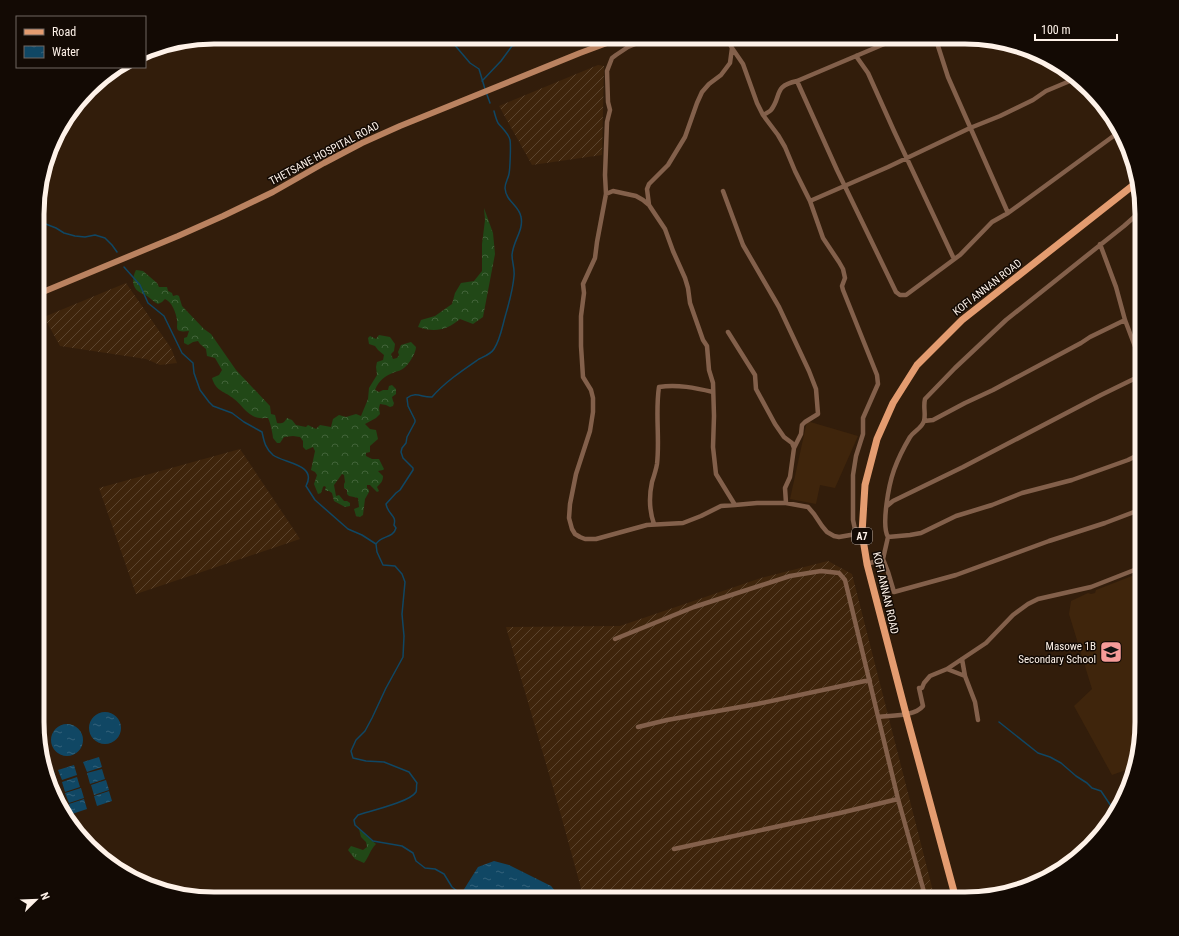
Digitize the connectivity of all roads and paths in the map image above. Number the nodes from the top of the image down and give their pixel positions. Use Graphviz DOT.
graph roads {
  1 [pos="603,44"];
  2 [pos="635,44"];
  3 [pos="730,44"];
  4 [pos="884,44"];
  5 [pos="938,44"];
  6 [pos="732,48"];
  7 [pos="856,56"];
  8 [pos="797,81"];
  9 [pos="1071,81"];
  10 [pos="763,115"];
  11 [pos="970,128"];
  12 [pos="1115,134"];
  13 [pos="907,157"];
  14 [pos="1133,185"];
  15 [pos="845,186"];
  16 [pos="723,191"];
  17 [pos="606,194"];
  18 [pos="810,201"];
  19 [pos="649,206"];
  20 [pos="1008,212"];
  21 [pos="1135,216"];
  22 [pos="1100,244"];
  23 [pos="954,259"];
  24 [pos="44,292"];
  25 [pos="1125,320"];
  26 [pos="728,332"];
  27 [pos="1135,346"];
  28 [pos="1135,379"];
  29 [pos="714,392"];
  30 [pos="924,421"];
  31 [pos="794,448"];
  32 [pos="1135,456"];
  33 [pos="786,503"];
  34 [pos="735,506"];
  35 [pos="887,506"];
  36 [pos="1135,512"];
  37 [pos="654,524"];
  38 [pos="859,534"];
  39 [pos="888,537"];
  40 [pos="883,559"];
  41 [pos="867,564"];
  42 [pos="1135,570"];
  43 [pos="615,639"];
  44 [pos="962,659"];
  45 [pos="947,669"];
  46 [pos="965,676"];
  47 [pos="870,681"];
  48 [pos="906,714"];
  49 [pos="878,716"];
  50 [pos="978,720"];
  51 [pos="638,727"];
  52 [pos="898,799"];
  53 [pos="674,849"];
  54 [pos="924,892"];
  55 [pos="954,892"];
  1 -- 24 [label="main road, THETSANE HOSPITAL ROAD"];
  2 -- 17 [label="street"];
  3 -- 6 [label="street"];
  4 -- 7 [label="street"];
  5 -- 11 [label="street"];
  6 -- 10 [label="street"];
  6 -- 19 [label="street"];
  7 -- 8 [label="street"];
  7 -- 13 [label="street"];
  8 -- 10 [label="street"];
  8 -- 15 [label="street"];
  9 -- 11 [label="street"];
  10 -- 18 [label="street"];
  11 -- 13 [label="street"];
  11 -- 20 [label="street"];
  12 -- 20 [label="street"];
  13 -- 15 [label="street"];
  13 -- 23 [label="street"];
  14 -- 38 [label="main road, KOFI ANNAN ROAD / A7"];
  15 -- 18 [label="street"];
  15 -- 23 [label="street"];
  16 -- 31 [label="street"];
  17 -- 19 [label="street"];
  17 -- 37 [label="street"];
  18 -- 38 [label="street"];
  19 -- 29 [label="street"];
  20 -- 23 [label="street"];
  21 -- 22 [label="street"];
  22 -- 25 [label="street"];
  22 -- 30 [label="street"];
  25 -- 27 [label="street"];
  25 -- 30 [label="street"];
  26 -- 31 [label="street"];
  28 -- 35 [label="street"];
  29 -- 34 [label="street"];
  29 -- 37 [label="street"];
  30 -- 35 [label="street"];
  31 -- 33 [label="street"];
  32 -- 39 [label="street"];
  33 -- 34 [label="street"];
  33 -- 38 [label="street"];
  34 -- 37 [label="street"];
  35 -- 39 [label="street"];
  36 -- 40 [label="street"];
  38 -- 41 [label="main road, KOFI ANNAN ROAD / A7"];
  39 -- 40 [label="street"];
  40 -- 41 [label="street"];
  41 -- 48 [label="main road, KOFI ANNAN ROAD / A7"];
  42 -- 44 [label="street"];
  43 -- 47 [label="street"];
  44 -- 45 [label="street"];
  44 -- 46 [label="street"];
  45 -- 46 [label="street"];
  45 -- 48 [label="street"];
  46 -- 50 [label="street"];
  47 -- 49 [label="street"];
  47 -- 51 [label="street"];
  48 -- 49 [label="street"];
  48 -- 55 [label="main road, KOFI ANNAN ROAD / A7"];
  49 -- 52 [label="street"];
  52 -- 53 [label="street"];
  52 -- 54 [label="street"];
}
